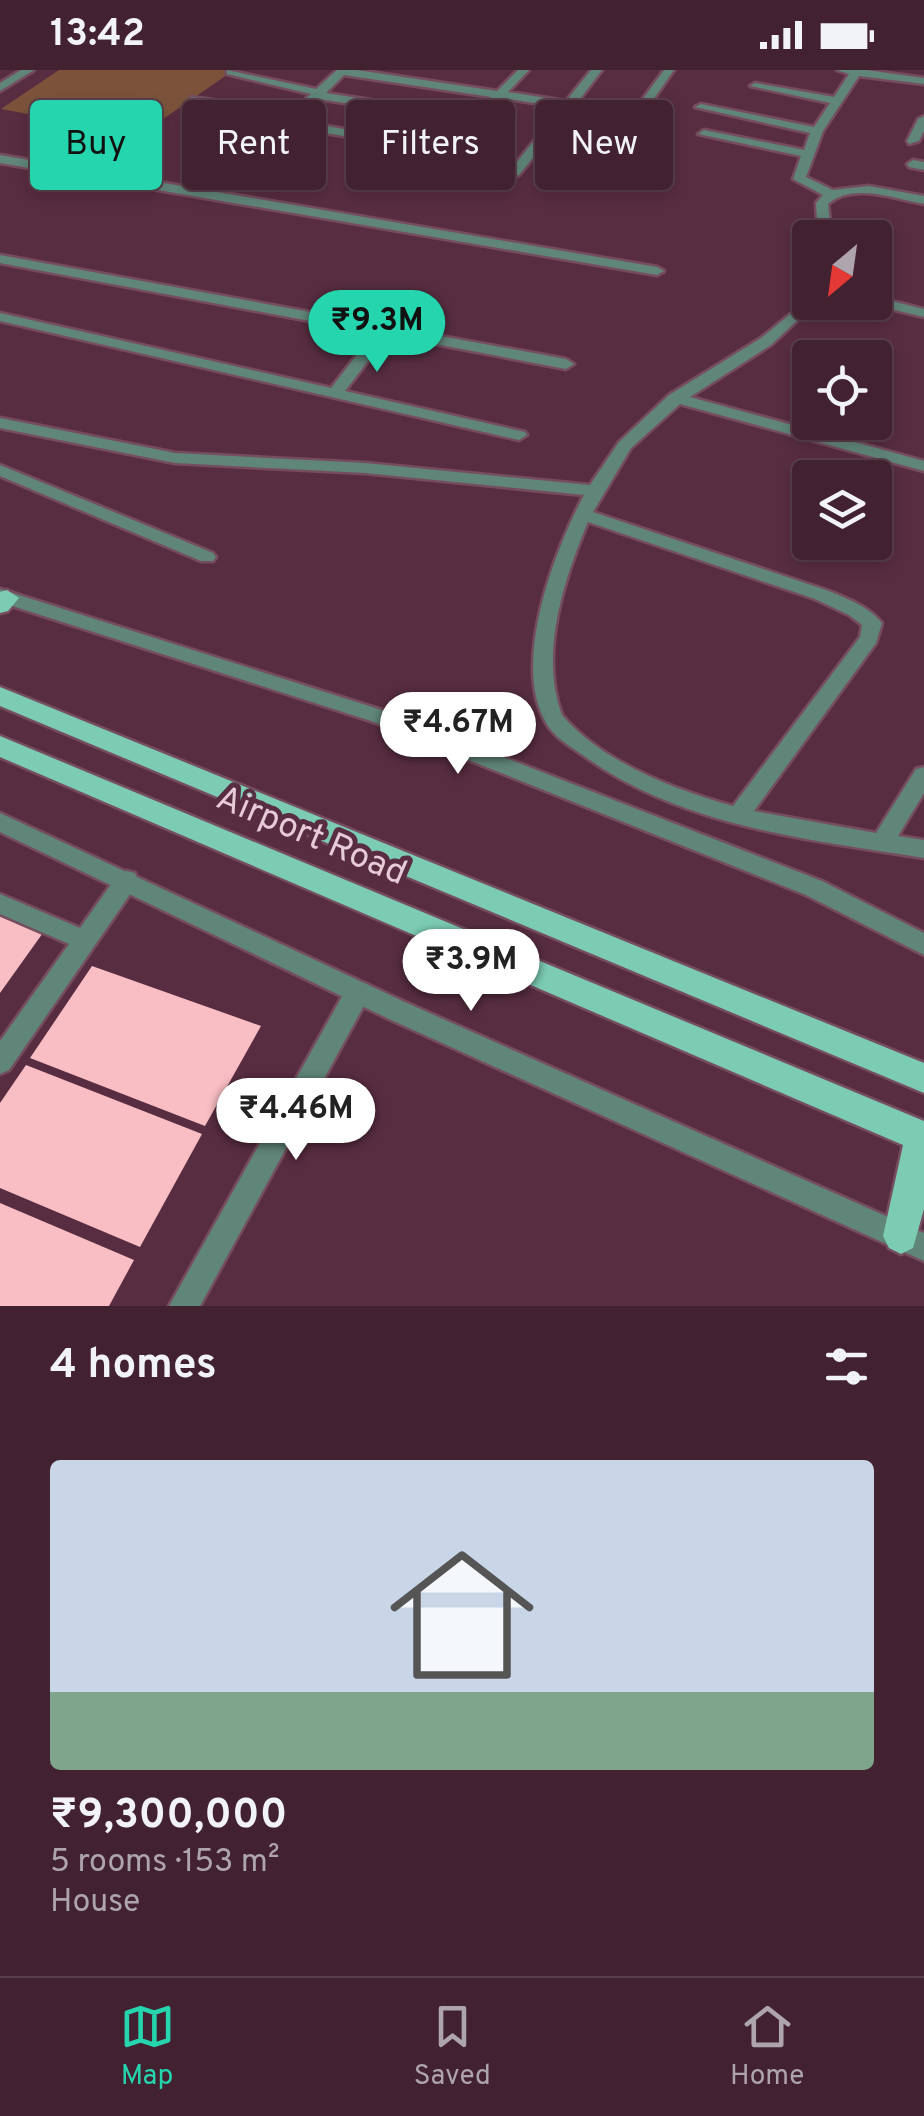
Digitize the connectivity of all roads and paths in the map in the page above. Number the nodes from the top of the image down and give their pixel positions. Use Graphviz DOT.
graph roads {
  1 [pos="29,70"];
  2 [pos="342,70"];
  3 [pos="524,70"];
  4 [pos="597,70"];
  5 [pos="669,70"];
  6 [pos="840,70"];
  7 [pos="230,72"];
  8 [pos="856,72"];
  9 [pos="924,82"];
  10 [pos="755,86"];
  11 [pos="0,88"];
  12 [pos="319,94"];
  13 [pos="500,94"];
  14 [pos="194,99"];
  15 [pos="199,100"];
  16 [pos="312,100"];
  17 [pos="355,100"];
  18 [pos="494,100"];
  19 [pos="537,100"];
  20 [pos="572,100"];
  21 [pos="647,100"];
  22 [pos="835,100"];
  23 [pos="701,107"];
  24 [pos="924,118"];
  25 [pos="817,131"];
  26 [pos="704,134"];
  27 [pos="913,141"];
  28 [pos="535,148"];
  29 [pos="808,154"];
  30 [pos="0,159"];
  31 [pos="19,162"];
  32 [pos="516,172"];
  33 [pos="0,176"];
  34 [pos="830,193"];
  35 [pos="924,200"];
  36 [pos="823,220"];
  37 [pos="0,259"];
  38 [pos="657,271"];
  39 [pos="892,305"];
  40 [pos="924,313"];
  41 [pos="0,316"];
  42 [pos="795,320"];
  43 [pos="384,330"];
  44 [pos="566,364"];
  45 [pos="334,393"];
  46 [pos="674,398"];
  47 [pos="0,423"];
  48 [pos="518,434"];
  49 [pos="924,466"];
  50 [pos="0,470"];
  51 [pos="598,491"];
  52 [pos="585,515"];
  53 [pos="208,557"];
  54 [pos="2,599"];
  55 [pos="0,696"];
  56 [pos="0,746"];
  57 [pos="924,775"];
  58 [pos="739,814"];
  59 [pos="0,822"];
  60 [pos="882,842"];
  61 [pos="924,849"];
  62 [pos="127,880"];
  63 [pos="0,904"];
  64 [pos="84,940"];
  65 [pos="924,945"];
  66 [pos="358,992"];
  67 [pos="0,1062"];
  68 [pos="924,1078"];
  69 [pos="923,1137"];
  70 [pos="912,1241"];
  71 [pos="184,1306"];
  1 -- 11 [label="street"];
  2 -- 12 [label="street"];
  2 -- 13 [label="street"];
  3 -- 13 [label="street"];
  4 -- 20 [label="street"];
  5 -- 21 [label="street"];
  6 -- 8 [label="street"];
  7 -- 12 [label="street"];
  8 -- 9 [label="street"];
  8 -- 22 [label="street"];
  10 -- 22 [label="street"];
  12 -- 16 [label="street"];
  12 -- 17 [label="street"];
  13 -- 18 [label="street"];
  13 -- 19 [label="street"];
  14 -- 15 [label="street"];
  22 -- 25 [label="street"];
  23 -- 25 [label="street"];
  24 -- 27 [label="street"];
  25 -- 29 [label="street"];
  26 -- 29 [label="street"];
  28 -- 32 [label="street"];
  29 -- 34 [label="street"];
  30 -- 31 [label="street"];
  31 -- 33 [label="street"];
  31 -- 38 [label="street"];
  34 -- 35 [label="street"];
  34 -- 36 [label="street"];
  37 -- 43 [label="street"];
  39 -- 40 [label="street"];
  41 -- 45 [label="street"];
  42 -- 46 [label="street"];
  43 -- 44 [label="street"];
  43 -- 45 [label="street"];
  45 -- 48 [label="street"];
  46 -- 49 [label="street"];
  46 -- 51 [label="street"];
  47 -- 51 [label="street"];
  50 -- 53 [label="street"];
  51 -- 52 [label="street"];
  52 -- 58 [label="street"];
  52 -- 58 [label="street"];
  54 -- 65 [label="street"];
  55 -- 68 [label="main road, Airport Road"];
  56 -- 69 [label="main road, Airport Road"];
  57 -- 60 [label="street"];
  58 -- 60 [label="street"];
  59 -- 62 [label="street"];
  60 -- 61 [label="street"];
  62 -- 64 [label="street"];
  62 -- 66 [label="street"];
  63 -- 64 [label="street"];
  64 -- 67 [label="street"];
  66 -- 70 [label="street"];
  66 -- 71 [label="street"];
  69 -- 70 [label="main road"];
}
